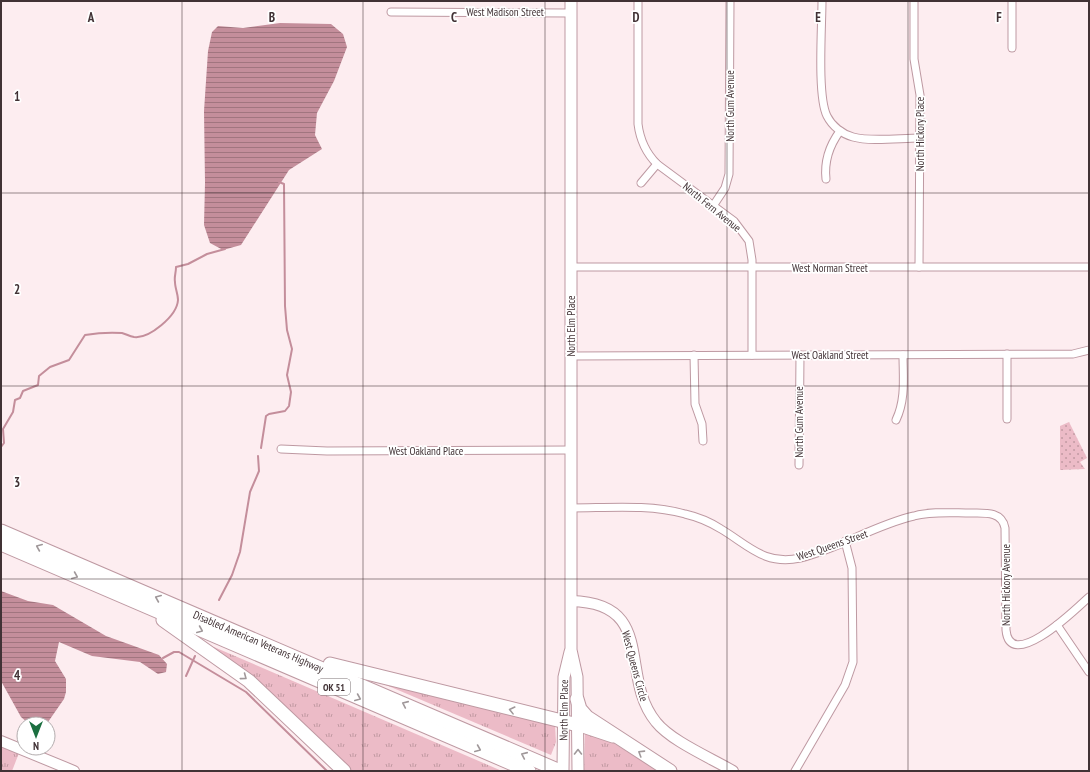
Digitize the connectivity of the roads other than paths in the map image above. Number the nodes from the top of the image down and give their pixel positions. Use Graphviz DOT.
graph roads {
  1 [pos="572,1"];
  2 [pos="638,1"];
  3 [pos="730,1"];
  4 [pos="822,1"];
  5 [pos="914,1"];
  6 [pos="1012,1"];
  7 [pos="391,12"];
  8 [pos="572,13"];
  9 [pos="1012,48"];
  10 [pos="840,131"];
  11 [pos="920,138"];
  12 [pos="657,164"];
  13 [pos="826,179"];
  14 [pos="641,183"];
  15 [pos="713,206"];
  16 [pos="919,267"];
  17 [pos="1089,267"];
  18 [pos="571,268"];
  19 [pos="752,268"];
  20 [pos="1089,350"];
  21 [pos="1007,354"];
  22 [pos="694,355"];
  23 [pos="752,355"];
  24 [pos="800,355"];
  25 [pos="903,355"];
  26 [pos="571,356"];
  27 [pos="1007,419"];
  28 [pos="896,420"];
  29 [pos="703,441"];
  30 [pos="281,449"];
  31 [pos="571,450"];
  32 [pos="799,465"];
  33 [pos="571,508"];
  34 [pos="1004,522"];
  35 [pos="1,531"];
  36 [pos="845,541"];
  37 [pos="1,544"];
  38 [pos="1089,597"];
  39 [pos="571,601"];
  40 [pos="139,603"];
  41 [pos="1058,625"];
  42 [pos="571,650"];
  43 [pos="294,656"];
  44 [pos="1089,672"];
  45 [pos="577,699"];
  46 [pos="563,725"];
  47 [pos="578,729"];
  48 [pos="613,736"];
  49 [pos="1,741"];
  50 [pos="74,771"];
  51 [pos="344,771"];
  52 [pos="528,771"];
  53 [pos="560,771"];
  54 [pos="563,771"];
  55 [pos="578,771"];
  56 [pos="670,771"];
  57 [pos="733,771"];
  58 [pos="795,771"];
  1 -- 8 [label="main road, North Elm Place"];
  2 -- 12 [label="street, North Fern Avenue"];
  3 -- 15 [label="street, North Gum Avenue"];
  4 -- 10 [label="street"];
  5 -- 11 [label="street, North Hickory Place"];
  6 -- 9 [label="street"];
  7 -- 8 [label="street, West Madison Street"];
  8 -- 18 [label="main road, North Elm Place"];
  10 -- 11 [label="street"];
  10 -- 13 [label="street"];
  11 -- 16 [label="street, North Hickory Place"];
  12 -- 14 [label="street"];
  12 -- 15 [label="street, North Fern Avenue"];
  15 -- 19 [label="street, North Fern Avenue"];
  16 -- 17 [label="street, West Norman Street"];
  16 -- 19 [label="street, West Norman Street"];
  18 -- 19 [label="street, West Norman Street"];
  18 -- 26 [label="main road, North Elm Place"];
  19 -- 23 [label="street, North Fern Avenue"];
  20 -- 21 [label="street, West Oakland Street"];
  21 -- 25 [label="street, West Oakland Street"];
  21 -- 27 [label="street"];
  22 -- 23 [label="street, West Oakland Street"];
  22 -- 26 [label="street, West Oakland Street"];
  22 -- 29 [label="street"];
  23 -- 24 [label="street, West Oakland Street"];
  24 -- 25 [label="street, West Oakland Street"];
  24 -- 32 [label="street, North Gum Avenue"];
  25 -- 28 [label="street"];
  26 -- 31 [label="main road, North Elm Place"];
  30 -- 31 [label="street, West Oakland Place"];
  31 -- 33 [label="main road, North Elm Place"];
  33 -- 36 [label="street, West Queens Street"];
  33 -- 39 [label="main road, North Elm Place"];
  34 -- 36 [label="street, West Queens Street"];
  34 -- 41 [label="street, North Hickory Avenue"];
  43 -- 35 [label="highway, Disabled American Veterans Highway / OK 51, one-way"];
  36 -- 58 [label="street"];
  37 -- 40 [label="highway, Disabled American Veterans Highway / OK 51, one-way"];
  38 -- 41 [label="street"];
  39 -- 42 [label="main road, North Elm Place"];
  39 -- 57 [label="street, West Queens Circle"];
  40 -- 51 [label="highway, one-way"];
  40 -- 52 [label="highway, Disabled American Veterans Highway / OK 51, one-way"];
  41 -- 44 [label="street"];
  42 -- 45 [label="main road, North Elm Place"];
  42 -- 46 [label="main road, North Elm Place"];
  46 -- 43 [label="highway, one-way"];
  53 -- 43 [label="highway, Disabled American Veterans Highway / OK 51, one-way"];
  45 -- 47 [label="main road, North Elm Place"];
  45 -- 48 [label="highway"];
  46 -- 47 [label="highway"];
  46 -- 54 [label="main road, North Elm Place"];
  47 -- 48 [label="highway"];
  55 -- 47 [label="main road, North Elm Place, one-way"];
  56 -- 48 [label="highway, one-way"];
  49 -- 50 [label="street"];
}
